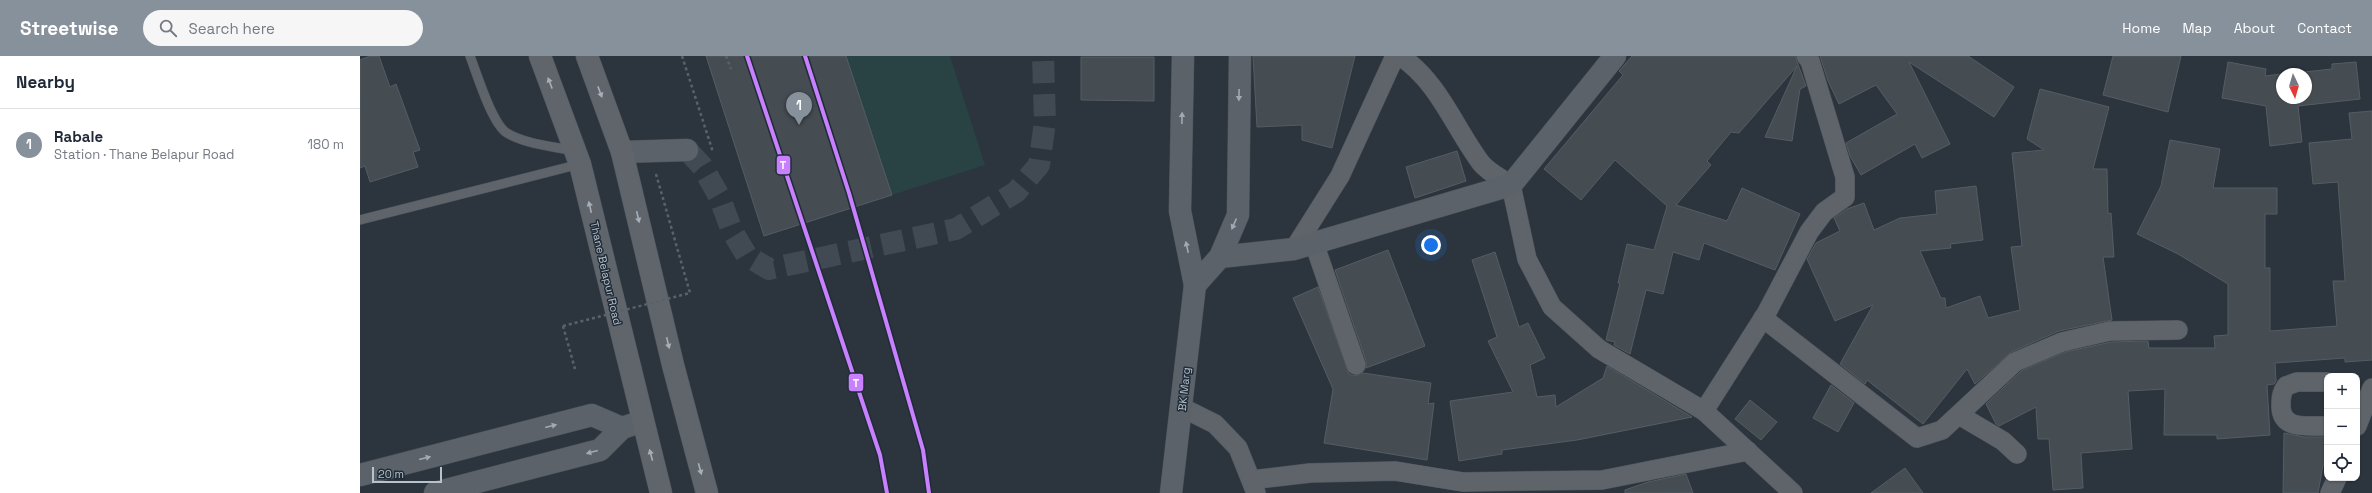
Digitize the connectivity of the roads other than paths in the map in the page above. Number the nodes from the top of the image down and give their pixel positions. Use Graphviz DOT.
graph roads {
  1 [pos="470,56"];
  2 [pos="540,56"];
  3 [pos="587,56"];
  4 [pos="1183,56"];
  5 [pos="1240,56"];
  6 [pos="1395,56"];
  7 [pos="1400,56"];
  8 [pos="1615,56"];
  9 [pos="1806,56"];
  10 [pos="687,150"];
  11 [pos="622,152"];
  12 [pos="578,158"];
  13 [pos="1511,185"];
  14 [pos="360,220"];
  15 [pos="1314,243"];
  16 [pos="1294,249"];
  17 [pos="1220,257"];
  18 [pos="1196,285"];
  19 [pos="1763,318"];
  20 [pos="2178,330"];
  21 [pos="1356,365"];
  22 [pos="2324,382"];
  23 [pos="2360,383"];
  24 [pos="2372,384"];
  25 [pos="2372,388"];
  26 [pos="1183,408"];
  27 [pos="1704,411"];
  28 [pos="1959,415"];
  29 [pos="2360,418"];
  30 [pos="642,421"];
  31 [pos="2324,426"];
  32 [pos="622,428"];
  33 [pos="1748,451"];
  34 [pos="2017,454"];
  35 [pos="360,475"];
  36 [pos="2336,481"];
  37 [pos="1254,486"];
  38 [pos="1493,487"];
  39 [pos="435,493"];
  40 [pos="661,493"];
  41 [pos="707,493"];
  42 [pos="1171,493"];
  43 [pos="1793,493"];
  44 [pos="2330,493"];
  1 -- 12 [label="lane"];
  12 -- 2 [label="main road, Thane Belapur Road, one-way"];
  3 -- 11 [label="main road, one-way"];
  18 -- 4 [label="street, BK Marg, one-way"];
  5 -- 17 [label="street, one-way"];
  6 -- 16 [label="street"];
  7 -- 13 [label="street"];
  8 -- 13 [label="street"];
  9 -- 19 [label="street"];
  10 -- 11 [label="street"];
  11 -- 41 [label="main road, one-way"];
  12 -- 14 [label="lane"];
  30 -- 12 [label="main road, Thane Belapur Road, one-way"];
  13 -- 15 [label="street"];
  13 -- 27 [label="street"];
  15 -- 16 [label="street"];
  15 -- 21 [label="street"];
  16 -- 17 [label="street"];
  17 -- 18 [label="street"];
  18 -- 26 [label="street, BK Marg"];
  19 -- 27 [label="street"];
  19 -- 28 [label="street"];
  20 -- 28 [label="street"];
  22 -- 31 [label="street"];
  23 -- 24 [label="street"];
  25 -- 29 [label="street"];
  26 -- 37 [label="street"];
  26 -- 42 [label="street, BK Marg"];
  27 -- 33 [label="street"];
  28 -- 34 [label="street"];
  30 -- 32 [label="street"];
  40 -- 30 [label="main road, Thane Belapur Road, one-way"];
  35 -- 32 [label="street, one-way"];
  32 -- 39 [label="street, one-way"];
  33 -- 38 [label="street"];
  33 -- 43 [label="street"];
  36 -- 44 [label="street"];
  37 -- 38 [label="street"];
}
